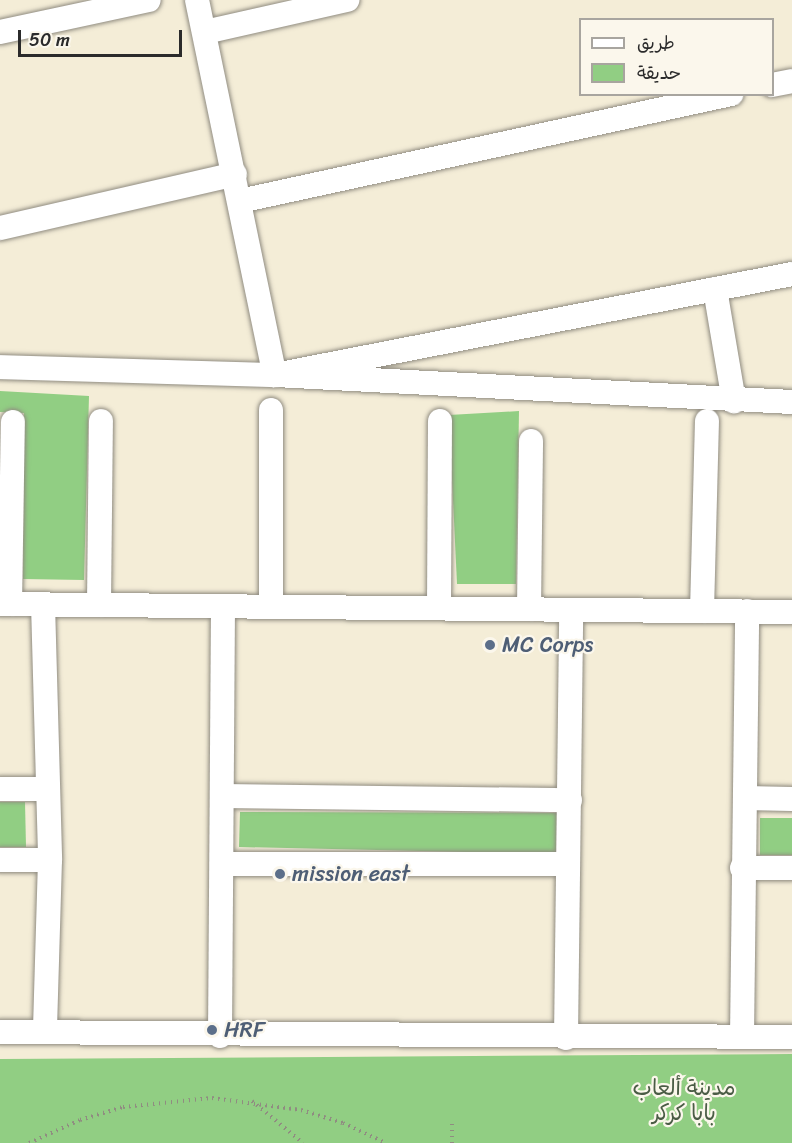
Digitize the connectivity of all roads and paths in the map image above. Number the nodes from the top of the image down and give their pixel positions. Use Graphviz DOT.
graph roads {
  1 [pos="149,0"];
  2 [pos="197,0"];
  3 [pos="347,0"];
  4 [pos="0,32"];
  5 [pos="205,32"];
  6 [pos="792,81"];
  7 [pos="774,85"];
  8 [pos="722,96"];
  9 [pos="235,174"];
  10 [pos="240,201"];
  11 [pos="0,228"];
  12 [pos="792,274"];
  13 [pos="716,289"];
  14 [pos="0,367"];
  15 [pos="275,375"];
  16 [pos="734,401"];
  17 [pos="792,402"];
  18 [pos="271,410"];
  19 [pos="101,421"];
  20 [pos="440,421"];
  21 [pos="707,421"];
  22 [pos="13,422"];
  23 [pos="531,441"];
  24 [pos="5,604"];
  25 [pos="43,604"];
  26 [pos="99,605"];
  27 [pos="223,606"];
  28 [pos="271,606"];
  29 [pos="439,608"];
  30 [pos="529,609"];
  31 [pos="571,610"];
  32 [pos="702,611"];
  33 [pos="747,611"];
  34 [pos="792,612"];
  35 [pos="0,789"];
  36 [pos="48,789"];
  37 [pos="222,796"];
  38 [pos="745,798"];
  39 [pos="792,799"];
  40 [pos="570,800"];
  41 [pos="0,860"];
  42 [pos="50,860"];
  43 [pos="224,864"];
  44 [pos="567,864"];
  45 [pos="742,868"];
  46 [pos="792,868"];
  47 [pos="0,1032"];
  48 [pos="45,1032"];
  49 [pos="220,1036"];
  50 [pos="742,1036"];
  51 [pos="792,1037"];
  52 [pos="566,1038"];
  53 [pos="252,1101"];
  54 [pos="452,1124"];
  55 [pos="29,1143"];
  56 [pos="303,1143"];
  57 [pos="386,1143"];
  58 [pos="452,1143"];
  1 -- 4 [label="street"];
  2 -- 5 [label="street"];
  3 -- 5 [label="street"];
  5 -- 9 [label="street"];
  6 -- 7 [label="street"];
  8 -- 10 [label="street"];
  9 -- 10 [label="street"];
  9 -- 11 [label="street"];
  10 -- 15 [label="street"];
  12 -- 13 [label="street"];
  13 -- 15 [label="street"];
  13 -- 16 [label="street"];
  14 -- 15 [label="street"];
  15 -- 16 [label="street"];
  16 -- 17 [label="street"];
  18 -- 28 [label="street"];
  19 -- 26 [label="street"];
  20 -- 29 [label="street"];
  21 -- 32 [label="street"];
  22 -- 24 [label="street"];
  23 -- 30 [label="street"];
  24 -- 25 [label="street"];
  25 -- 26 [label="street"];
  25 -- 36 [label="street"];
  26 -- 27 [label="street"];
  27 -- 28 [label="street"];
  27 -- 37 [label="street"];
  28 -- 29 [label="street"];
  29 -- 30 [label="street"];
  30 -- 31 [label="street"];
  31 -- 32 [label="street"];
  31 -- 40 [label="street"];
  32 -- 33 [label="street"];
  33 -- 34 [label="street"];
  33 -- 38 [label="street"];
  35 -- 36 [label="street"];
  36 -- 42 [label="street"];
  37 -- 40 [label="street"];
  37 -- 43 [label="street"];
  38 -- 39 [label="street"];
  38 -- 45 [label="street"];
  40 -- 44 [label="street"];
  41 -- 42 [label="street"];
  42 -- 48 [label="street"];
  43 -- 44 [label="street"];
  43 -- 49 [label="street"];
  44 -- 52 [label="street"];
  45 -- 46 [label="street"];
  45 -- 50 [label="street"];
  47 -- 48 [label="street"];
  48 -- 49 [label="street"];
  49 -- 52 [label="street"];
  50 -- 51 [label="street"];
  50 -- 52 [label="street"];
  53 -- 55 [label="path"];
  53 -- 56 [label="path"];
  53 -- 57 [label="path"];
  54 -- 58 [label="path"];
}
